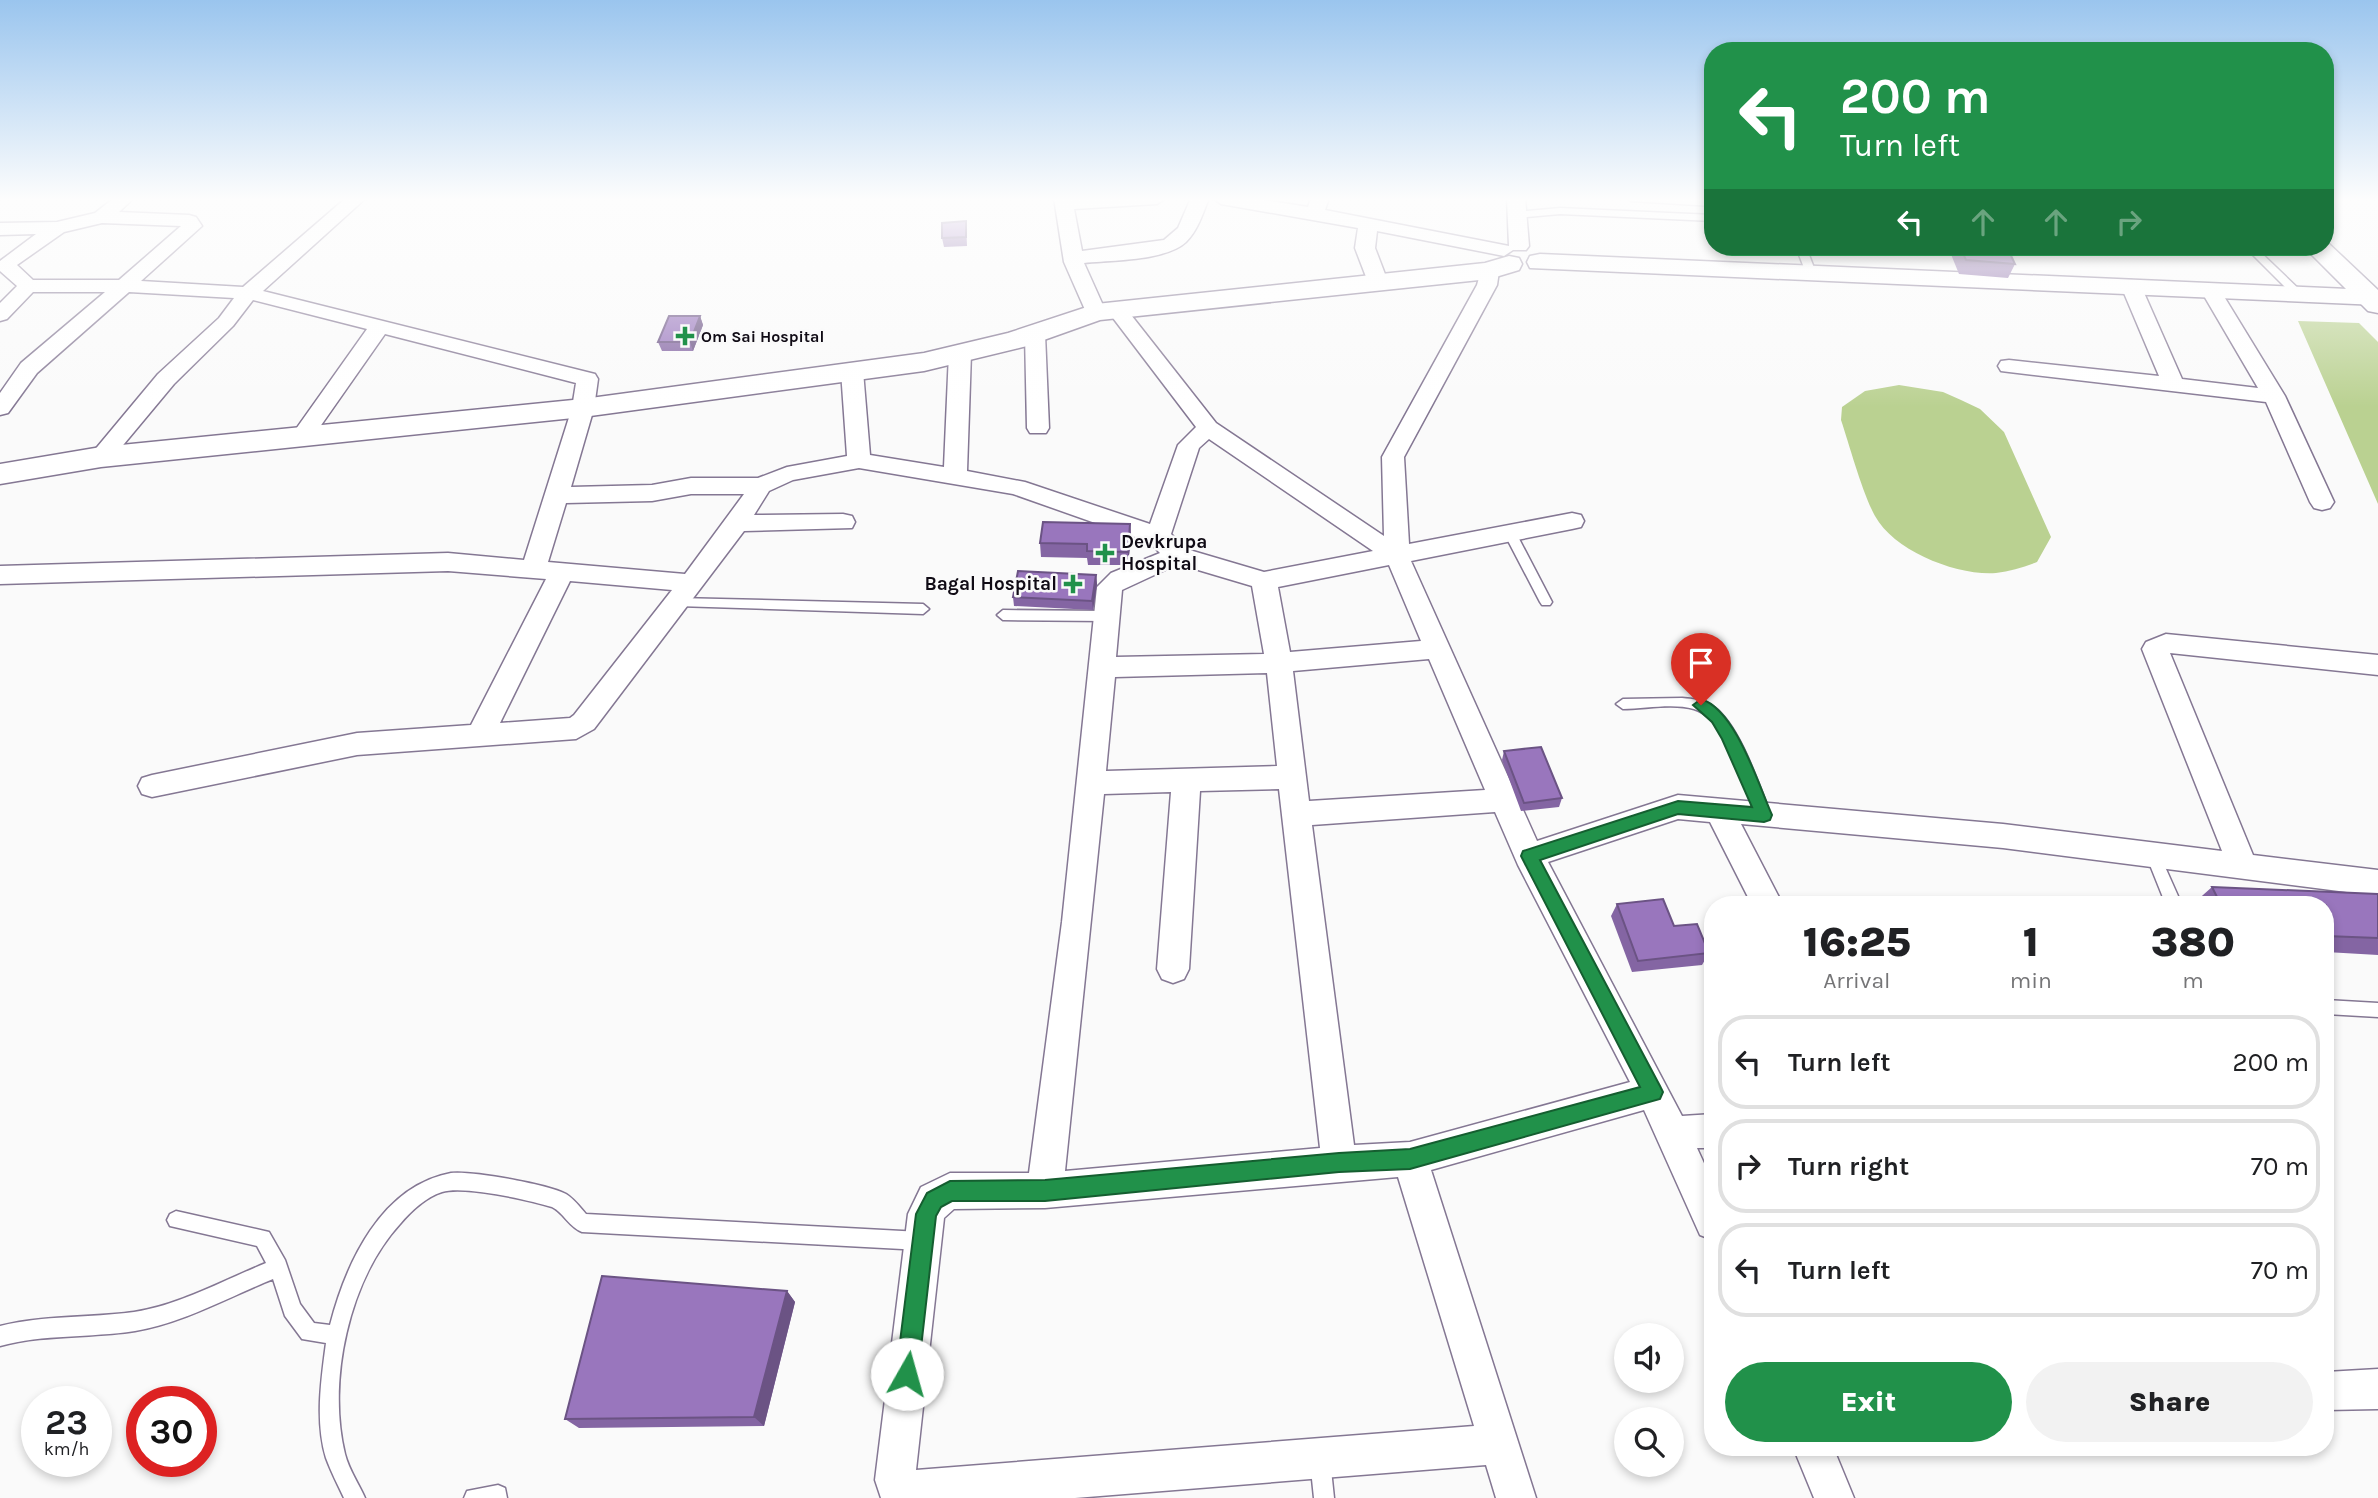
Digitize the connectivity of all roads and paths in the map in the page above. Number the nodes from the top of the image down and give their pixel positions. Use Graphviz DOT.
graph roads {
  1 [pos="6,268"];
  2 [pos="146,268"];
  3 [pos="277,268"];
  4 [pos="1079,268"];
  5 [pos="1373,268"];
  6 [pos="1457,268"];
  7 [pos="1503,268"];
  8 [pos="1709,268"];
  9 [pos="1809,268"];
  10 [pos="2271,268"];
  11 [pos="2340,268"];
  12 [pos="1811,273"];
  13 [pos="1378,282"];
  14 [pos="28,286"];
  15 [pos="126,286"];
  16 [pos="2131,286"];
  17 [pos="2210,289"];
  18 [pos="248,293"];
  19 [pos="2299,295"];
  20 [pos="2376,301"];
  21 [pos="1107,311"];
  22 [pos="0,315"];
  23 [pos="380,326"];
  24 [pos="1035,334"];
  25 [pos="960,353"];
  26 [pos="0,366"];
  27 [pos="2010,366"];
  28 [pos="29,368"];
  29 [pos="852,371"];
  30 [pos="2173,384"];
  31 [pos="2274,397"];
  32 [pos="0,408"];
  33 [pos="583,408"];
  34 [pos="1038,428"];
  35 [pos="1208,428"];
  36 [pos="302,436"];
  37 [pos="101,457"];
  38 [pos="859,461"];
  39 [pos="0,474"];
  40 [pos="956,476"];
  41 [pos="761,486"];
  42 [pos="556,495"];
  43 [pos="2322,502"];
  44 [pos="1572,521"];
  45 [pos="843,522"];
  46 [pos="737,523"];
  47 [pos="1510,533"];
  48 [pos="1167,545"];
  49 [pos="1396,556"];
  50 [pos="534,569"];
  51 [pos="562,572"];
  52 [pos="0,575"];
  53 [pos="1264,581"];
  54 [pos="684,593"];
  55 [pos="1546,602"];
  56 [pos="923,610"];
  57 [pos="1003,615"];
  58 [pos="1107,616"];
  59 [pos="1437,649"];
  60 [pos="1279,663"];
  61 [pos="2378,665"];
  62 [pos="1102,667"];
  63 [pos="1623,704"];
  64 [pos="480,735"];
  65 [pos="1292,777"];
  66 [pos="1186,780"];
  67 [pos="1091,783"];
  68 [pos="152,786"];
  69 [pos="1504,800"];
  70 [pos="1719,811"];
  71 [pos="1296,814"];
  72 [pos="1764,815"];
  73 [pos="2152,855"];
  74 [pos="1529,856"];
  75 [pos="2243,866"];
  76 [pos="2378,884"];
  77 [pos="1763,896"];
  78 [pos="2170,896"];
  79 [pos="1174,969"];
  80 [pos="2334,1007"];
  81 [pos="2378,1010"];
  82 [pos="1653,1092"];
  83 [pos="1704,1131"];
  84 [pos="1671,1133"];
  85 [pos="1410,1159"];
  86 [pos="1339,1163"];
  87 [pos="1045,1191"];
  88 [pos="1704,1203"];
  89 [pos="176,1220"];
  90 [pos="923,1241"];
  91 [pos="278,1267"];
  92 [pos="335,1335"];
  93 [pos="0,1336"];
  94 [pos="2378,1388"];
  95 [pos="2334,1391"];
  96 [pos="1499,1444"];
  97 [pos="1817,1456"];
  98 [pos="1320,1458"];
  99 [pos="1121,1486"];
  100 [pos="888,1494"];
  101 [pos="498,1495"];
  102 [pos="355,1498"];
  103 [pos="474,1498"];
  104 [pos="1324,1498"];
  105 [pos="1516,1498"];
  106 [pos="1834,1498"];
  1 -- 14 [label="street"];
  2 -- 15 [label="street"];
  3 -- 18 [label="street"];
  4 -- 21 [label="street"];
  5 -- 13 [label="street"];
  6 -- 13 [label="main road"];
  7 -- 49 [label="street"];
  8 -- 12 [label="main road"];
  9 -- 12 [label="lane"];
  10 -- 19 [label="lane"];
  11 -- 20 [label="main road"];
  12 -- 16 [label="main road"];
  13 -- 21 [label="main road"];
  14 -- 15 [label="street"];
  14 -- 22 [label="street"];
  15 -- 18 [label="street"];
  15 -- 28 [label="street"];
  16 -- 17 [label="main road"];
  16 -- 30 [label="street"];
  17 -- 19 [label="main road"];
  17 -- 31 [label="street"];
  18 -- 23 [label="street"];
  18 -- 37 [label="street"];
  19 -- 20 [label="main road"];
  21 -- 24 [label="main road"];
  21 -- 35 [label="street"];
  23 -- 33 [label="street"];
  23 -- 36 [label="street"];
  24 -- 25 [label="main road"];
  24 -- 34 [label="street"];
  25 -- 29 [label="main road"];
  25 -- 40 [label="street"];
  26 -- 28 [label="street"];
  27 -- 30 [label="street"];
  28 -- 32 [label="street"];
  29 -- 33 [label="main road"];
  29 -- 38 [label="street"];
  30 -- 31 [label="street"];
  31 -- 43 [label="street"];
  33 -- 36 [label="main road"];
  33 -- 42 [label="street"];
  35 -- 48 [label="street"];
  35 -- 49 [label="street"];
  36 -- 37 [label="main road"];
  37 -- 39 [label="main road"];
  38 -- 40 [label="street"];
  38 -- 41 [label="street"];
  40 -- 48 [label="street"];
  41 -- 42 [label="street"];
  41 -- 46 [label="street"];
  42 -- 50 [label="street"];
  44 -- 47 [label="street"];
  45 -- 46 [label="street"];
  46 -- 54 [label="street"];
  47 -- 49 [label="street"];
  47 -- 55 [label="lane"];
  48 -- 53 [label="street"];
  48 -- 58 [label="street"];
  49 -- 53 [label="street"];
  49 -- 59 [label="street"];
  50 -- 51 [label="street"];
  50 -- 52 [label="street"];
  51 -- 54 [label="street"];
  51 -- 64 [label="street"];
  53 -- 60 [label="street"];
  54 -- 56 [label="lane"];
  54 -- 64 [label="street"];
  57 -- 58 [label="lane"];
  58 -- 62 [label="street"];
  59 -- 60 [label="street"];
  59 -- 69 [label="street"];
  60 -- 62 [label="street"];
  60 -- 65 [label="street"];
  61 -- 75 [label="street"];
  62 -- 67 [label="street"];
  63 -- 72 [label="lane"];
  64 -- 68 [label="street"];
  65 -- 66 [label="street"];
  65 -- 71 [label="street"];
  66 -- 67 [label="street"];
  66 -- 79 [label="street"];
  67 -- 87 [label="street"];
  69 -- 71 [label="street"];
  69 -- 74 [label="street"];
  70 -- 72 [label="street"];
  70 -- 74 [label="street"];
  70 -- 77 [label="street"];
  71 -- 86 [label="street"];
  72 -- 73 [label="street"];
  73 -- 75 [label="street"];
  73 -- 78 [label="lane"];
  74 -- 82 [label="street"];
  75 -- 76 [label="street"];
  80 -- 81 [label="lane"];
  82 -- 84 [label="street"];
  82 -- 85 [label="street"];
  83 -- 84 [label="street"];
  84 -- 88 [label="street"];
  85 -- 86 [label="street"];
  85 -- 96 [label="street"];
  86 -- 87 [label="street"];
  87 -- 90 [label="street"];
  89 -- 91 [label="lane"];
  90 -- 92 [label="lane"];
  90 -- 100 [label="street"];
  91 -- 92 [label="lane"];
  91 -- 93 [label="lane"];
  92 -- 102 [label="lane"];
  94 -- 95 [label="street"];
  96 -- 98 [label="street"];
  96 -- 105 [label="street"];
  97 -- 106 [label="street"];
  98 -- 99 [label="street"];
  98 -- 104 [label="lane"];
  99 -- 100 [label="street"];
  101 -- 103 [label="lane"];
}
